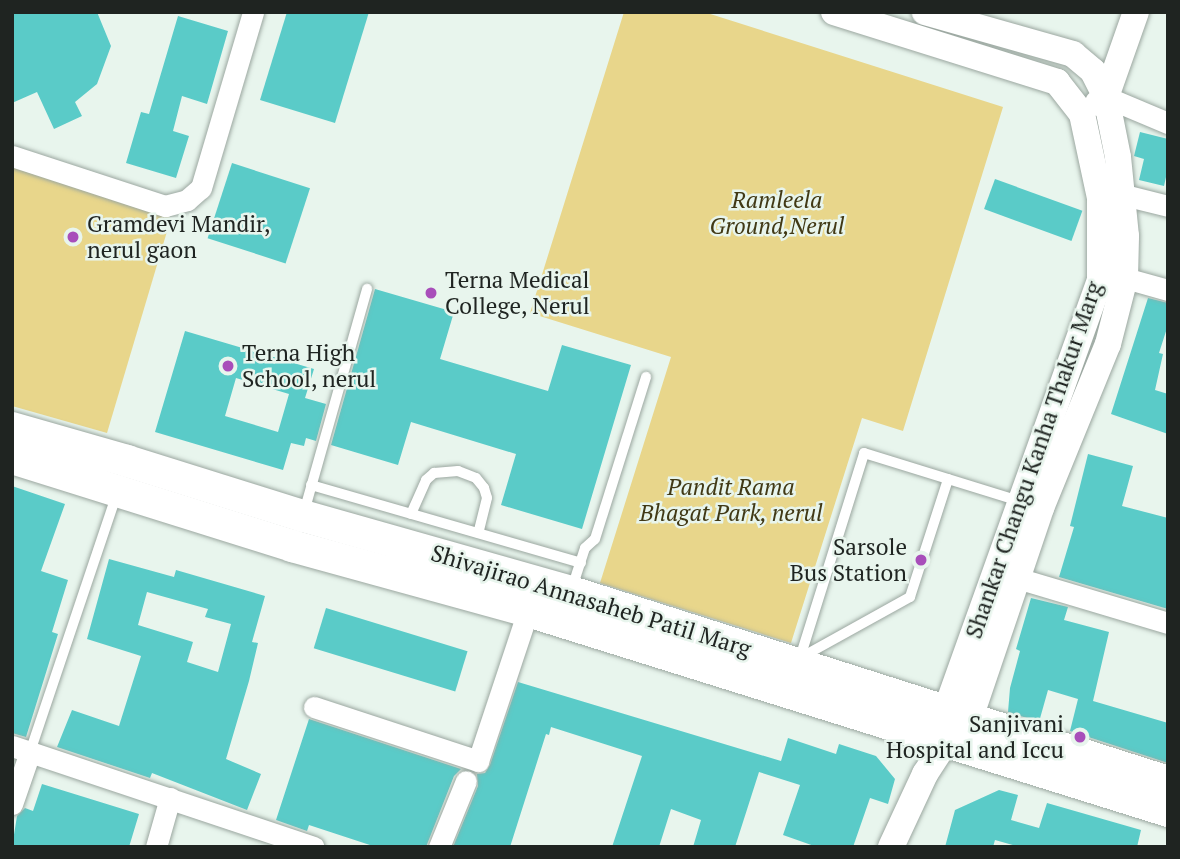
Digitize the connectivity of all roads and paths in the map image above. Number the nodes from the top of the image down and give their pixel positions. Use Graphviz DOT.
graph roads {
  1 [pos="253,12"];
  2 [pos="925,12"];
  3 [pos="1136,12"];
  4 [pos="841,13"];
  5 [pos="1106,97"];
  6 [pos="1082,114"];
  7 [pos="1168,123"];
  8 [pos="12,156"];
  9 [pos="1124,195"];
  10 [pos="1168,206"];
  11 [pos="1125,278"];
  12 [pos="368,289"];
  13 [pos="1168,290"];
  14 [pos="1082,335"];
  15 [pos="1108,344"];
  16 [pos="646,377"];
  17 [pos="12,428"];
  18 [pos="12,458"];
  19 [pos="122,476"];
  20 [pos="948,479"];
  21 [pos="311,485"];
  22 [pos="1030,505"];
  23 [pos="411,514"];
  24 [pos="298,531"];
  25 [pos="478,533"];
  26 [pos="581,563"];
  27 [pos="1017,578"];
  28 [pos="566,607"];
  29 [pos="528,611"];
  30 [pos="1168,623"];
  31 [pos="794,674"];
  32 [pos="314,707"];
  33 [pos="953,726"];
  34 [pos="21,749"];
  35 [pos="466,781"];
  36 [pos="1168,782"];
  37 [pos="170,798"];
  38 [pos="12,804"];
  39 [pos="1168,811"];
  40 [pos="156,847"];
  41 [pos="314,847"];
  42 [pos="439,847"];
  43 [pos="891,847"];
  1 -- 8 [label="street"];
  2 -- 5 [label="street, Shankar Changu Kanha Thakur Marg"];
  3 -- 5 [label="street"];
  4 -- 6 [label="street, Shankar Changu Kanha Thakur Marg"];
  5 -- 6 [label="street"];
  5 -- 7 [label="street"];
  5 -- 9 [label="street, Shankar Changu Kanha Thakur Marg"];
  6 -- 14 [label="street, Shankar Changu Kanha Thakur Marg"];
  9 -- 10 [label="street"];
  9 -- 11 [label="street, Shankar Changu Kanha Thakur Marg"];
  11 -- 13 [label="street"];
  11 -- 15 [label="street, Shankar Changu Kanha Thakur Marg"];
  12 -- 21 [label="lane"];
  14 -- 15 [label="street"];
  14 -- 22 [label="street, Shankar Changu Kanha Thakur Marg"];
  15 -- 22 [label="street, Shankar Changu Kanha Thakur Marg"];
  16 -- 26 [label="lane"];
  17 -- 19 [label="main road, Shivajirao Annasaheb Patil Marg"];
  18 -- 19 [label="main road, Shivajirao Annasaheb Patil Marg"];
  19 -- 24 [label="main road, Shivajirao Annasaheb Patil Marg"];
  19 -- 34 [label="lane"];
  20 -- 22 [label="lane"];
  20 -- 31 [label="lane"];
  20 -- 31 [label="lane"];
  21 -- 23 [label="lane"];
  21 -- 24 [label="lane"];
  22 -- 27 [label="street, Shankar Changu Kanha Thakur Marg"];
  22 -- 33 [label="street, Shankar Changu Kanha Thakur Marg"];
  23 -- 25 [label="lane"];
  23 -- 25 [label="lane"];
  24 -- 28 [label="main road, Shivajirao Annasaheb Patil Marg"];
  24 -- 29 [label="main road, Shivajirao Annasaheb Patil Marg"];
  25 -- 26 [label="lane"];
  26 -- 28 [label="lane"];
  27 -- 30 [label="street"];
  27 -- 33 [label="street, Shankar Changu Kanha Thakur Marg"];
  28 -- 29 [label="main road, Shivajirao Annasaheb Patil Marg"];
  28 -- 31 [label="main road, Shivajirao Annasaheb Patil Marg"];
  29 -- 32 [label="street"];
  31 -- 33 [label="main road, Shivajirao Annasaheb Patil Marg"];
  33 -- 36 [label="main road, Shivajirao Annasaheb Patil Marg"];
  33 -- 39 [label="main road, Shivajirao Annasaheb Patil Marg"];
  33 -- 43 [label="street, Shankar Changu Kanha Thakur Marg"];
  34 -- 37 [label="street"];
  34 -- 38 [label="street"];
  35 -- 42 [label="street"];
  37 -- 40 [label="street"];
  37 -- 41 [label="street"];
}
